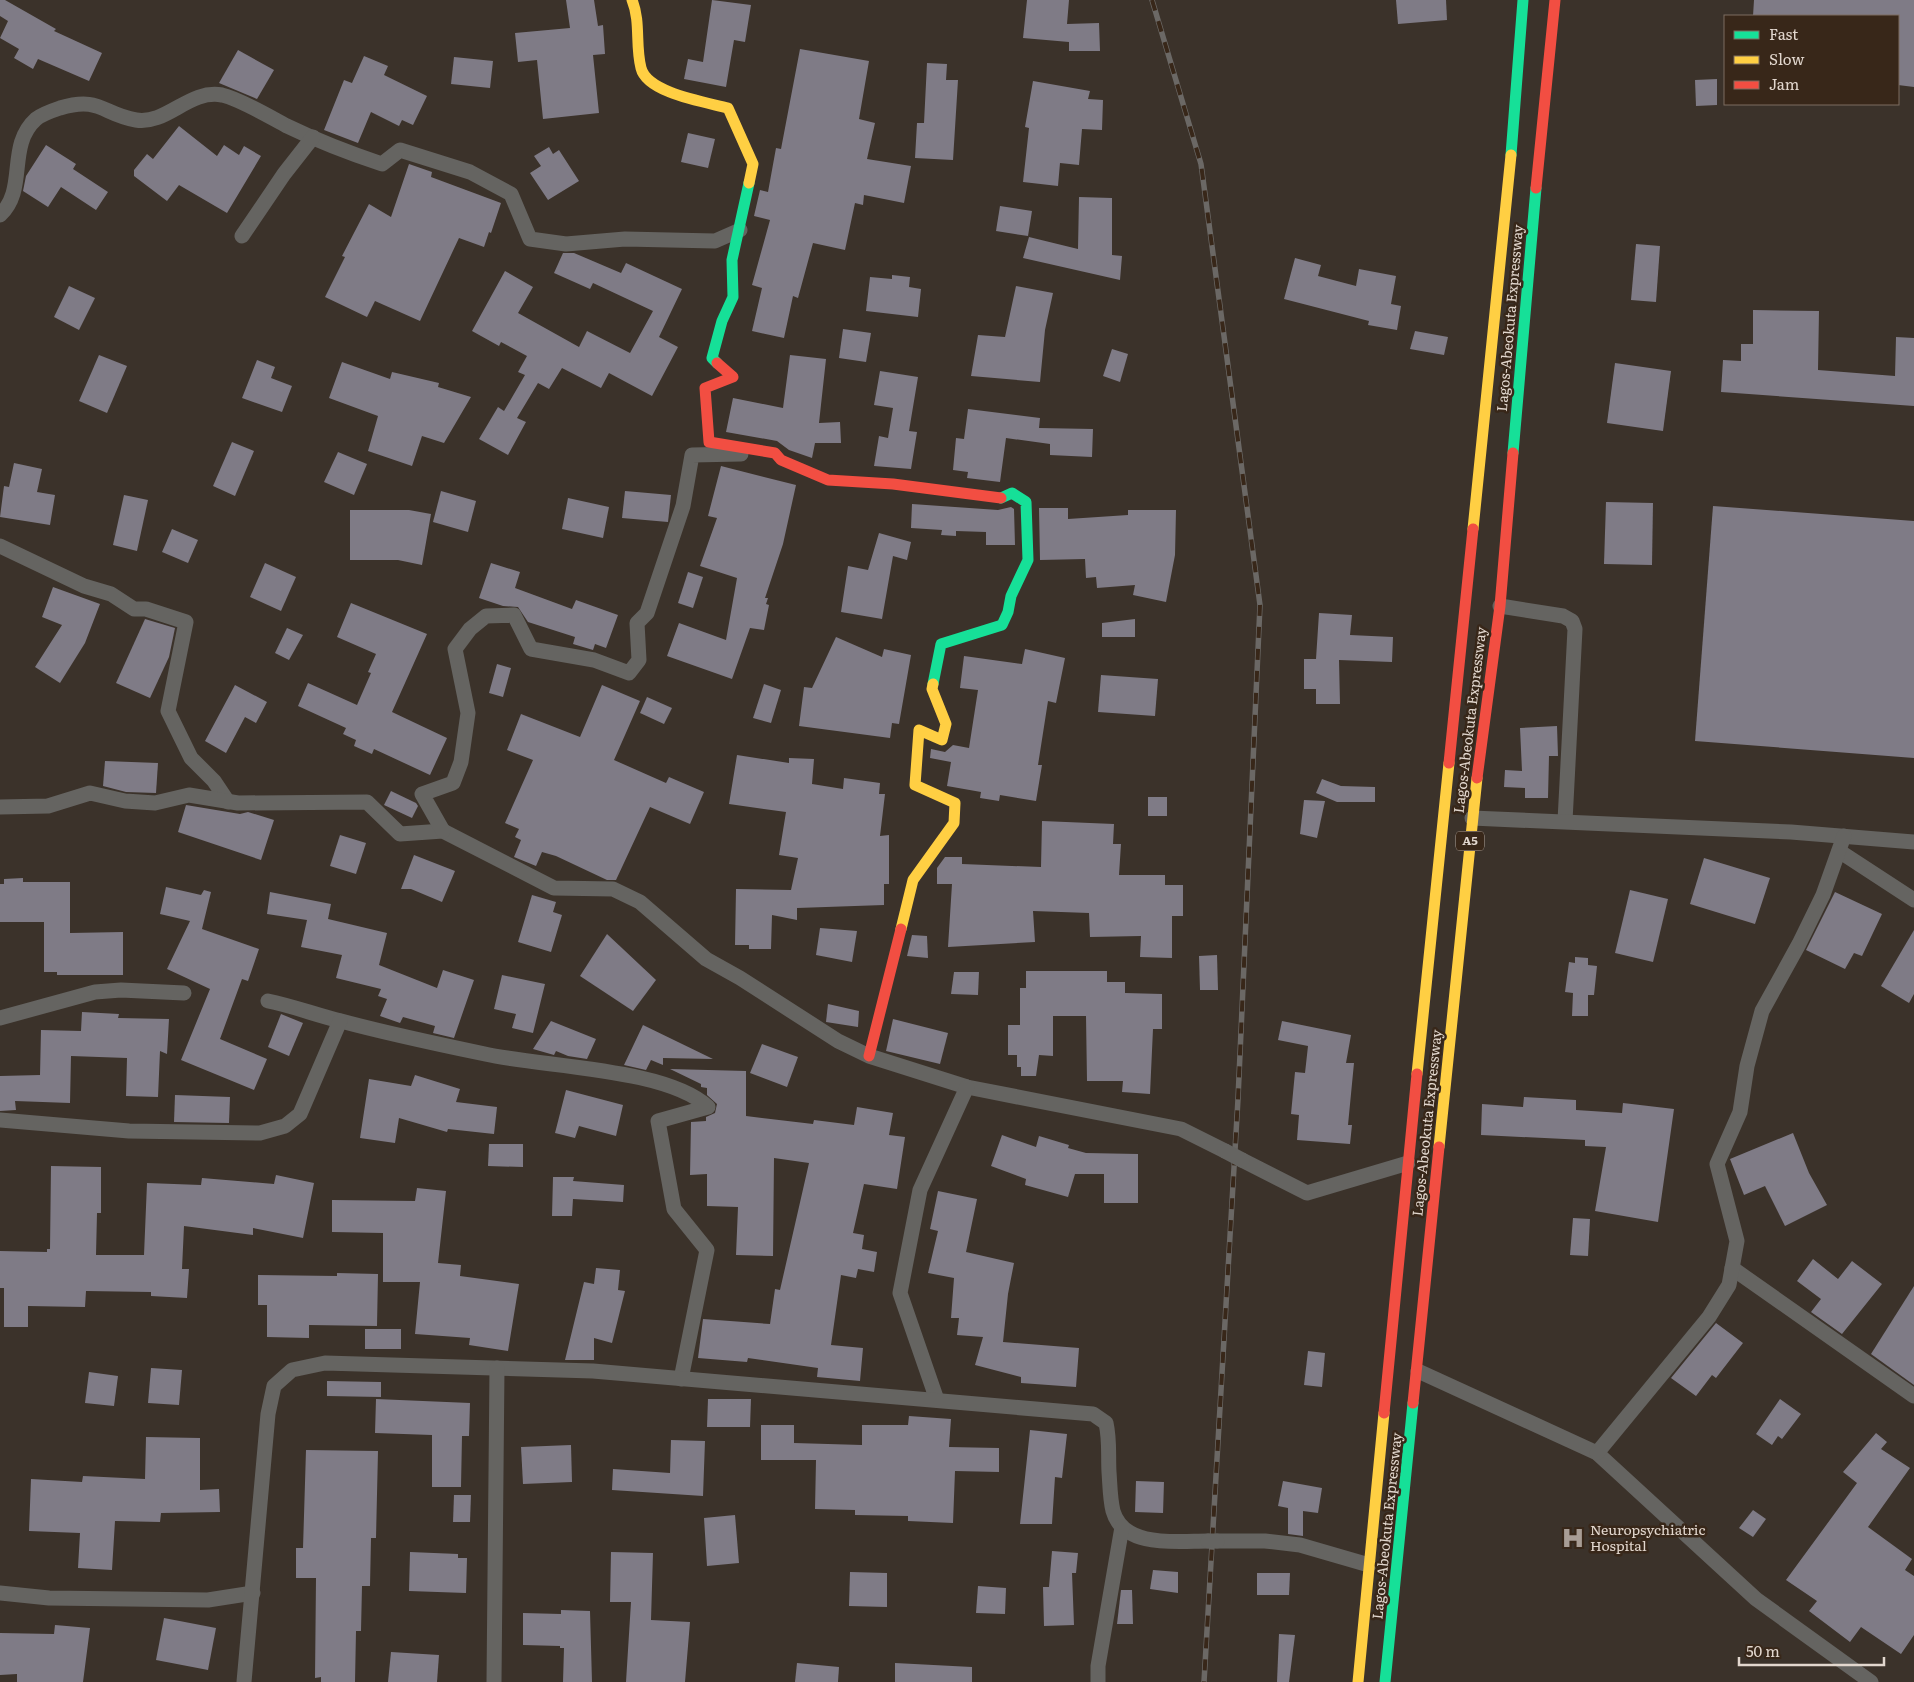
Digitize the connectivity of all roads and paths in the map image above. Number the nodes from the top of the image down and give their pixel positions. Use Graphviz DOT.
graph roads {
  1 [pos="632,0"];
  2 [pos="1523,0"];
  3 [pos="1555,0"];
  4 [pos="313,138"];
  5 [pos="0,215"];
  6 [pos="740,230"];
  7 [pos="242,236"];
  8 [pos="775,453"];
  9 [pos="0,546"];
  10 [pos="1500,606"];
  11 [pos="228,802"];
  12 [pos="0,807"];
  13 [pos="1472,818"];
  14 [pos="1565,821"];
  15 [pos="443,831"];
  16 [pos="1844,836"];
  17 [pos="1914,842"];
  18 [pos="1839,851"];
  19 [pos="1914,900"];
  20 [pos="184,993"];
  21 [pos="268,1001"];
  22 [pos="0,1018"];
  23 [pos="340,1021"];
  24 [pos="868,1056"];
  25 [pos="967,1088"];
  26 [pos="0,1120"];
  27 [pos="1408,1163"];
  28 [pos="1732,1268"];
  29 [pos="497,1368"];
  30 [pos="1418,1371"];
  31 [pos="681,1379"];
  32 [pos="1914,1396"];
  33 [pos="937,1400"];
  34 [pos="1597,1453"];
  35 [pos="1122,1527"];
  36 [pos="1369,1564"];
  37 [pos="0,1593"];
  38 [pos="253,1593"];
  39 [pos="244,1682"];
  40 [pos="494,1682"];
  41 [pos="1098,1682"];
  42 [pos="1358,1682"];
  43 [pos="1385,1682"];
  44 [pos="1870,1682"];
  1 -- 6 [label="main road"];
  2 -- 27 [label="main road, Lagos-Abeokuta Expressway / A5"];
  3 -- 10 [label="main road, Lagos-Abeokuta Expressway / A5"];
  4 -- 5 [label="street"];
  4 -- 6 [label="street"];
  4 -- 7 [label="street"];
  6 -- 8 [label="main road"];
  8 -- 15 [label="street"];
  8 -- 24 [label="main road"];
  9 -- 11 [label="street"];
  10 -- 13 [label="main road, Lagos-Abeokuta Expressway / A5"];
  10 -- 14 [label="street"];
  11 -- 12 [label="street"];
  11 -- 15 [label="street"];
  13 -- 14 [label="street"];
  13 -- 30 [label="main road, Lagos-Abeokuta Expressway / A5"];
  14 -- 16 [label="street"];
  15 -- 24 [label="street"];
  16 -- 17 [label="street"];
  16 -- 18 [label="street"];
  18 -- 19 [label="street"];
  18 -- 28 [label="street"];
  20 -- 22 [label="street"];
  21 -- 23 [label="street"];
  23 -- 26 [label="street"];
  23 -- 31 [label="street"];
  24 -- 25 [label="street"];
  25 -- 27 [label="street, bridge"];
  25 -- 33 [label="street"];
  27 -- 36 [label="main road, Lagos-Abeokuta Expressway / A5"];
  28 -- 32 [label="street"];
  28 -- 34 [label="street"];
  29 -- 31 [label="street"];
  29 -- 38 [label="street"];
  29 -- 40 [label="street"];
  30 -- 34 [label="street"];
  30 -- 43 [label="main road, Lagos-Abeokuta Expressway / A5"];
  31 -- 33 [label="street"];
  33 -- 35 [label="street"];
  34 -- 44 [label="street"];
  35 -- 36 [label="street"];
  35 -- 41 [label="street"];
  36 -- 42 [label="main road, Lagos-Abeokuta Expressway / A5"];
  37 -- 38 [label="street"];
  38 -- 39 [label="street"];
}
